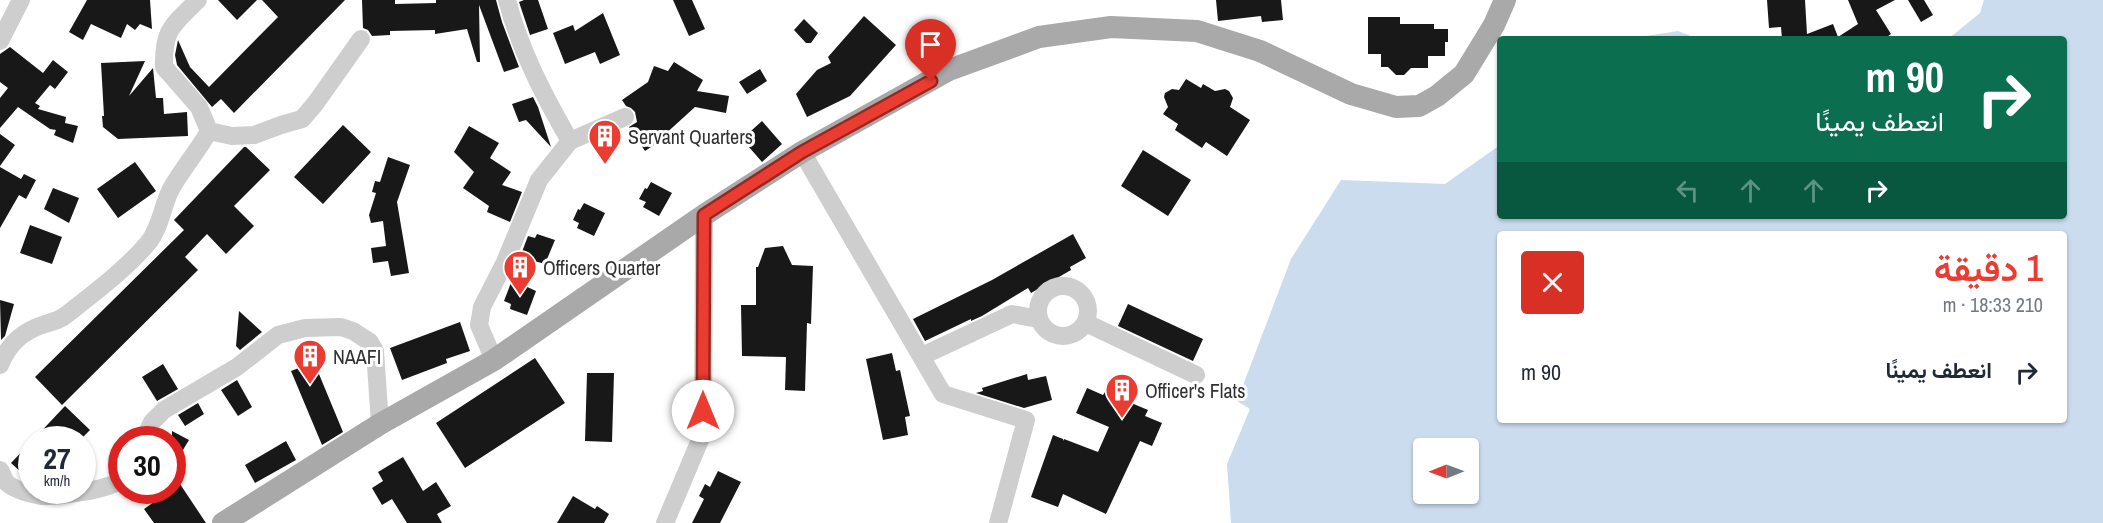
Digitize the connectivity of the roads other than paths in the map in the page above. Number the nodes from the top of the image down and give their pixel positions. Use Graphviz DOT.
graph roads {
  1 [pos="21,0"];
  2 [pos="198,0"];
  3 [pos="507,0"];
  4 [pos="1505,0"];
  5 [pos="361,39"];
  6 [pos="0,41"];
  7 [pos="625,117"];
  8 [pos="209,131"];
  9 [pos="570,141"];
  10 [pos="802,152"];
  11 [pos="704,215"];
  12 [pos="1038,319"];
  13 [pos="1086,323"];
  14 [pos="922,356"];
  15 [pos="494,360"];
  16 [pos="0,365"];
  17 [pos="1197,375"];
  18 [pos="380,424"];
  19 [pos="150,426"];
  20 [pos="0,470"];
  21 [pos="108,486"];
  22 [pos="223,523"];
  23 [pos="665,523"];
  24 [pos="998,523"];
  1 -- 6 [label="street"];
  2 -- 8 [label="street"];
  3 -- 9 [label="street"];
  4 -- 10 [label="main road"];
  5 -- 8 [label="street"];
  7 -- 9 [label="street"];
  8 -- 16 [label="street"];
  9 -- 15 [label="street"];
  10 -- 11 [label="main road"];
  10 -- 14 [label="street"];
  11 -- 15 [label="main road"];
  11 -- 23 [label="street"];
  12 -- 13 [label="street"];
  12 -- 13 [label="street"];
  12 -- 14 [label="street"];
  13 -- 17 [label="street"];
  14 -- 24 [label="street"];
  15 -- 18 [label="main road"];
  18 -- 19 [label="street"];
  18 -- 22 [label="main road"];
  20 -- 21 [label="street"];
}
